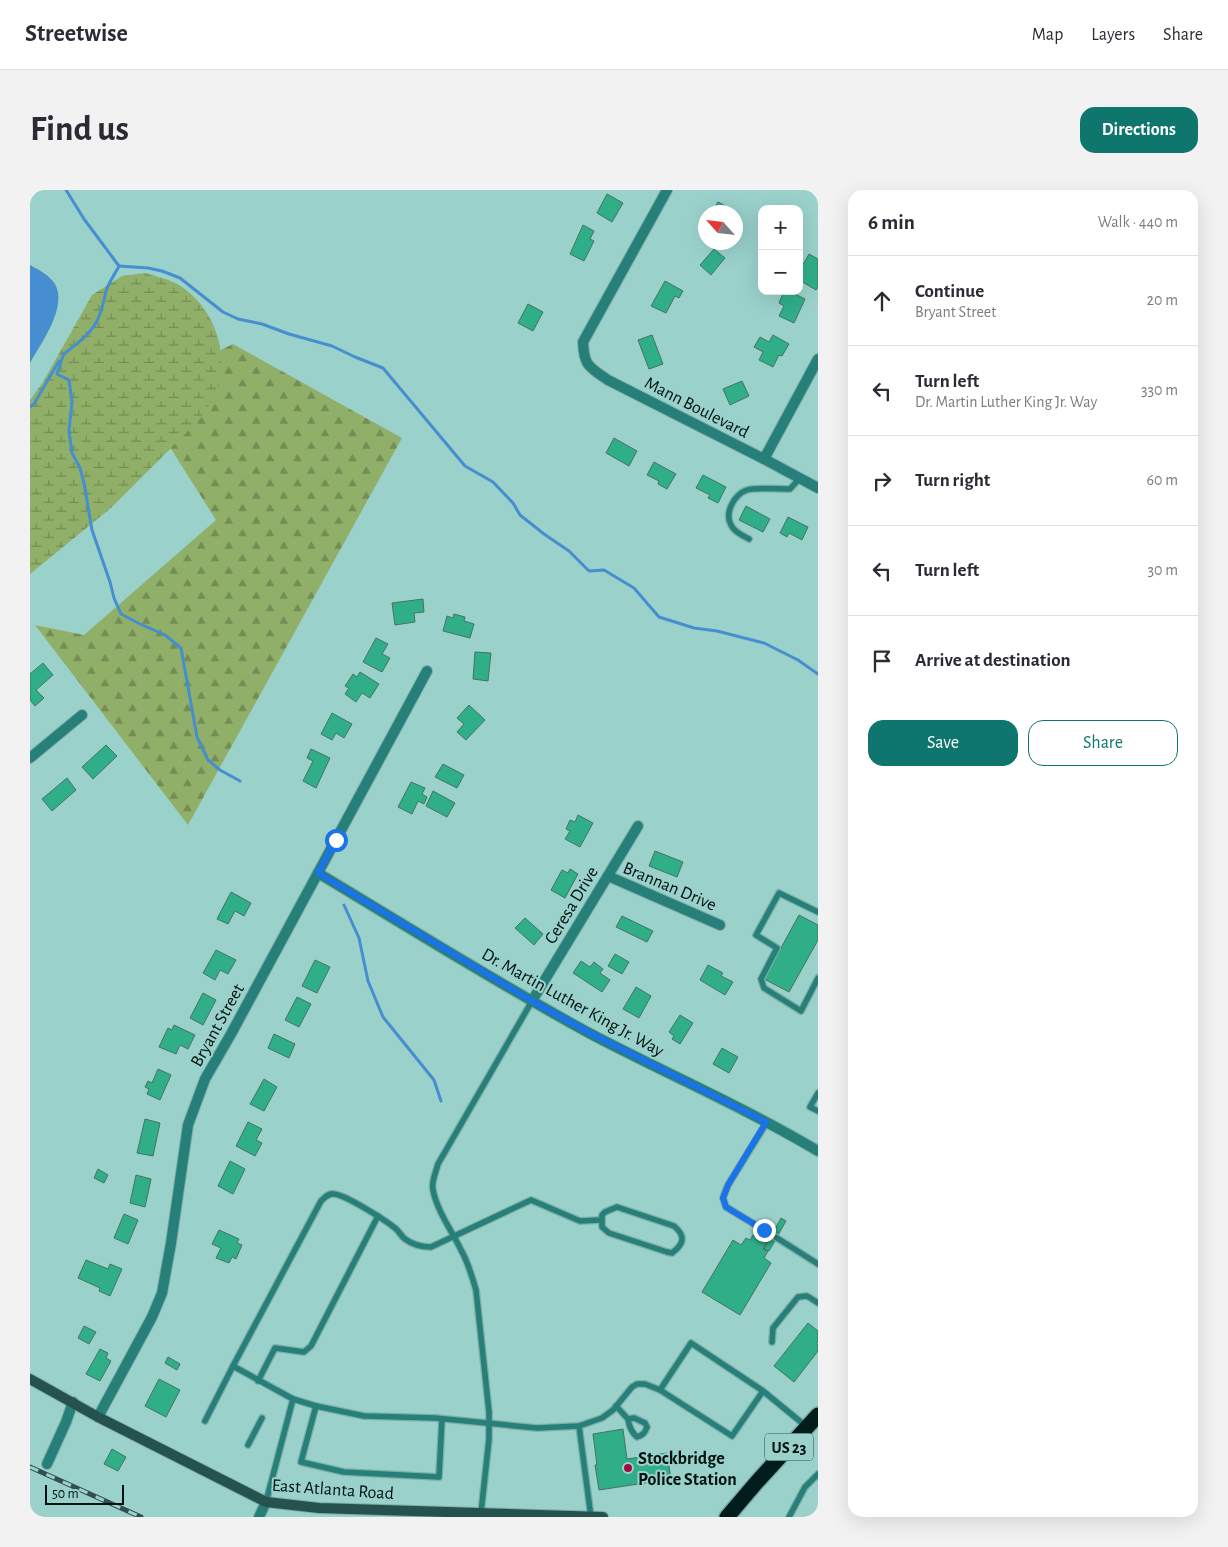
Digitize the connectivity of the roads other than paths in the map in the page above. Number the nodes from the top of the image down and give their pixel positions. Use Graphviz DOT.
graph roads {
  1 [pos="667,190"];
  2 [pos="818,360"];
  3 [pos="764,459"];
  4 [pos="800,478"];
  5 [pos="818,488"];
  6 [pos="748,539"];
  7 [pos="427,671"];
  8 [pos="82,715"];
  9 [pos="30,758"];
  10 [pos="638,826"];
  11 [pos="318,873"];
  12 [pos="608,876"];
  13 [pos="818,912"];
  14 [pos="720,925"];
  15 [pos="818,978"];
  16 [pos="812,991"];
  17 [pos="818,994"];
  18 [pos="532,1001"];
  19 [pos="818,1092"];
  20 [pos="818,1111"];
  21 [pos="766,1122"];
  22 [pos="818,1151"];
  23 [pos="378,1216"];
  24 [pos="601,1220"];
  25 [pos="764,1230"];
  26 [pos="454,1237"];
  27 [pos="777,1238"];
  28 [pos="818,1264"];
  29 [pos="818,1303"];
  30 [pos="772,1342"];
  31 [pos="233,1366"];
  32 [pos="30,1379"];
  33 [pos="258,1381"];
  34 [pos="660,1390"];
  35 [pos="763,1392"];
  36 [pos="293,1399"];
  37 [pos="73,1402"];
  38 [pos="316,1406"];
  39 [pos="616,1406"];
  40 [pos="818,1415"];
  41 [pos="98,1417"];
  42 [pos="262,1418"];
  43 [pos="442,1419"];
  44 [pos="628,1419"];
  45 [pos="205,1421"];
  46 [pos="489,1422"];
  47 [pos="579,1426"];
  48 [pos="808,1427"];
  49 [pos="248,1445"];
  50 [pos="47,1464"];
  51 [pos="818,1474"];
  52 [pos="266,1502"];
  53 [pos="481,1513"];
  54 [pos="259,1517"];
  55 [pos="591,1517"];
  56 [pos="603,1517"];
  57 [pos="727,1517"];
  58 [pos="789,1517"];
  1 -- 3 [label="street, Mann Boulevard"];
  2 -- 3 [label="street"];
  3 -- 4 [label="street, Mann Boulevard"];
  4 -- 5 [label="street, Mann Boulevard"];
  4 -- 6 [label="lane"];
  7 -- 11 [label="street, Bryant Street"];
  8 -- 9 [label="street"];
  10 -- 12 [label="street, Ceresa Drive"];
  11 -- 18 [label="street, Dr. Martin Luther King Jr. Way"];
  11 -- 41 [label="street, Bryant Street"];
  12 -- 14 [label="street, Brannan Drive"];
  12 -- 18 [label="street, Ceresa Drive"];
  13 -- 16 [label="lane"];
  15 -- 16 [label="lane"];
  16 -- 17 [label="lane"];
  18 -- 21 [label="street, Dr. Martin Luther King Jr. Way"];
  18 -- 26 [label="lane"];
  19 -- 20 [label="lane"];
  21 -- 22 [label="street, Dr. Martin Luther King Jr. Way"];
  21 -- 25 [label="lane"];
  23 -- 26 [label="lane"];
  23 -- 31 [label="lane"];
  23 -- 33 [label="lane"];
  24 -- 24 [label="lane"];
  24 -- 26 [label="lane"];
  26 -- 46 [label="lane"];
  27 -- 28 [label="lane"];
  29 -- 30 [label="lane"];
  31 -- 33 [label="lane"];
  31 -- 45 [label="lane"];
  32 -- 37 [label="street, East Atlanta Road"];
  33 -- 36 [label="lane"];
  34 -- 35 [label="lane"];
  34 -- 35 [label="lane"];
  34 -- 39 [label="lane"];
  35 -- 48 [label="lane"];
  36 -- 38 [label="lane"];
  36 -- 52 [label="lane"];
  37 -- 41 [label="street, East Atlanta Road"];
  37 -- 50 [label="street"];
  38 -- 43 [label="lane"];
  38 -- 43 [label="lane"];
  39 -- 44 [label="lane"];
  39 -- 47 [label="lane"];
  40 -- 48 [label="highway, US 23"];
  41 -- 52 [label="street, East Atlanta Road"];
  42 -- 49 [label="lane"];
  43 -- 46 [label="lane"];
  46 -- 47 [label="lane"];
  46 -- 53 [label="lane"];
  47 -- 55 [label="lane"];
  48 -- 57 [label="highway, US 23"];
  51 -- 58 [label="lane"];
  52 -- 53 [label="street, East Atlanta Road"];
  52 -- 54 [label="street"];
  53 -- 55 [label="street, East Atlanta Road"];
  55 -- 56 [label="street, East Atlanta Road"];
}
